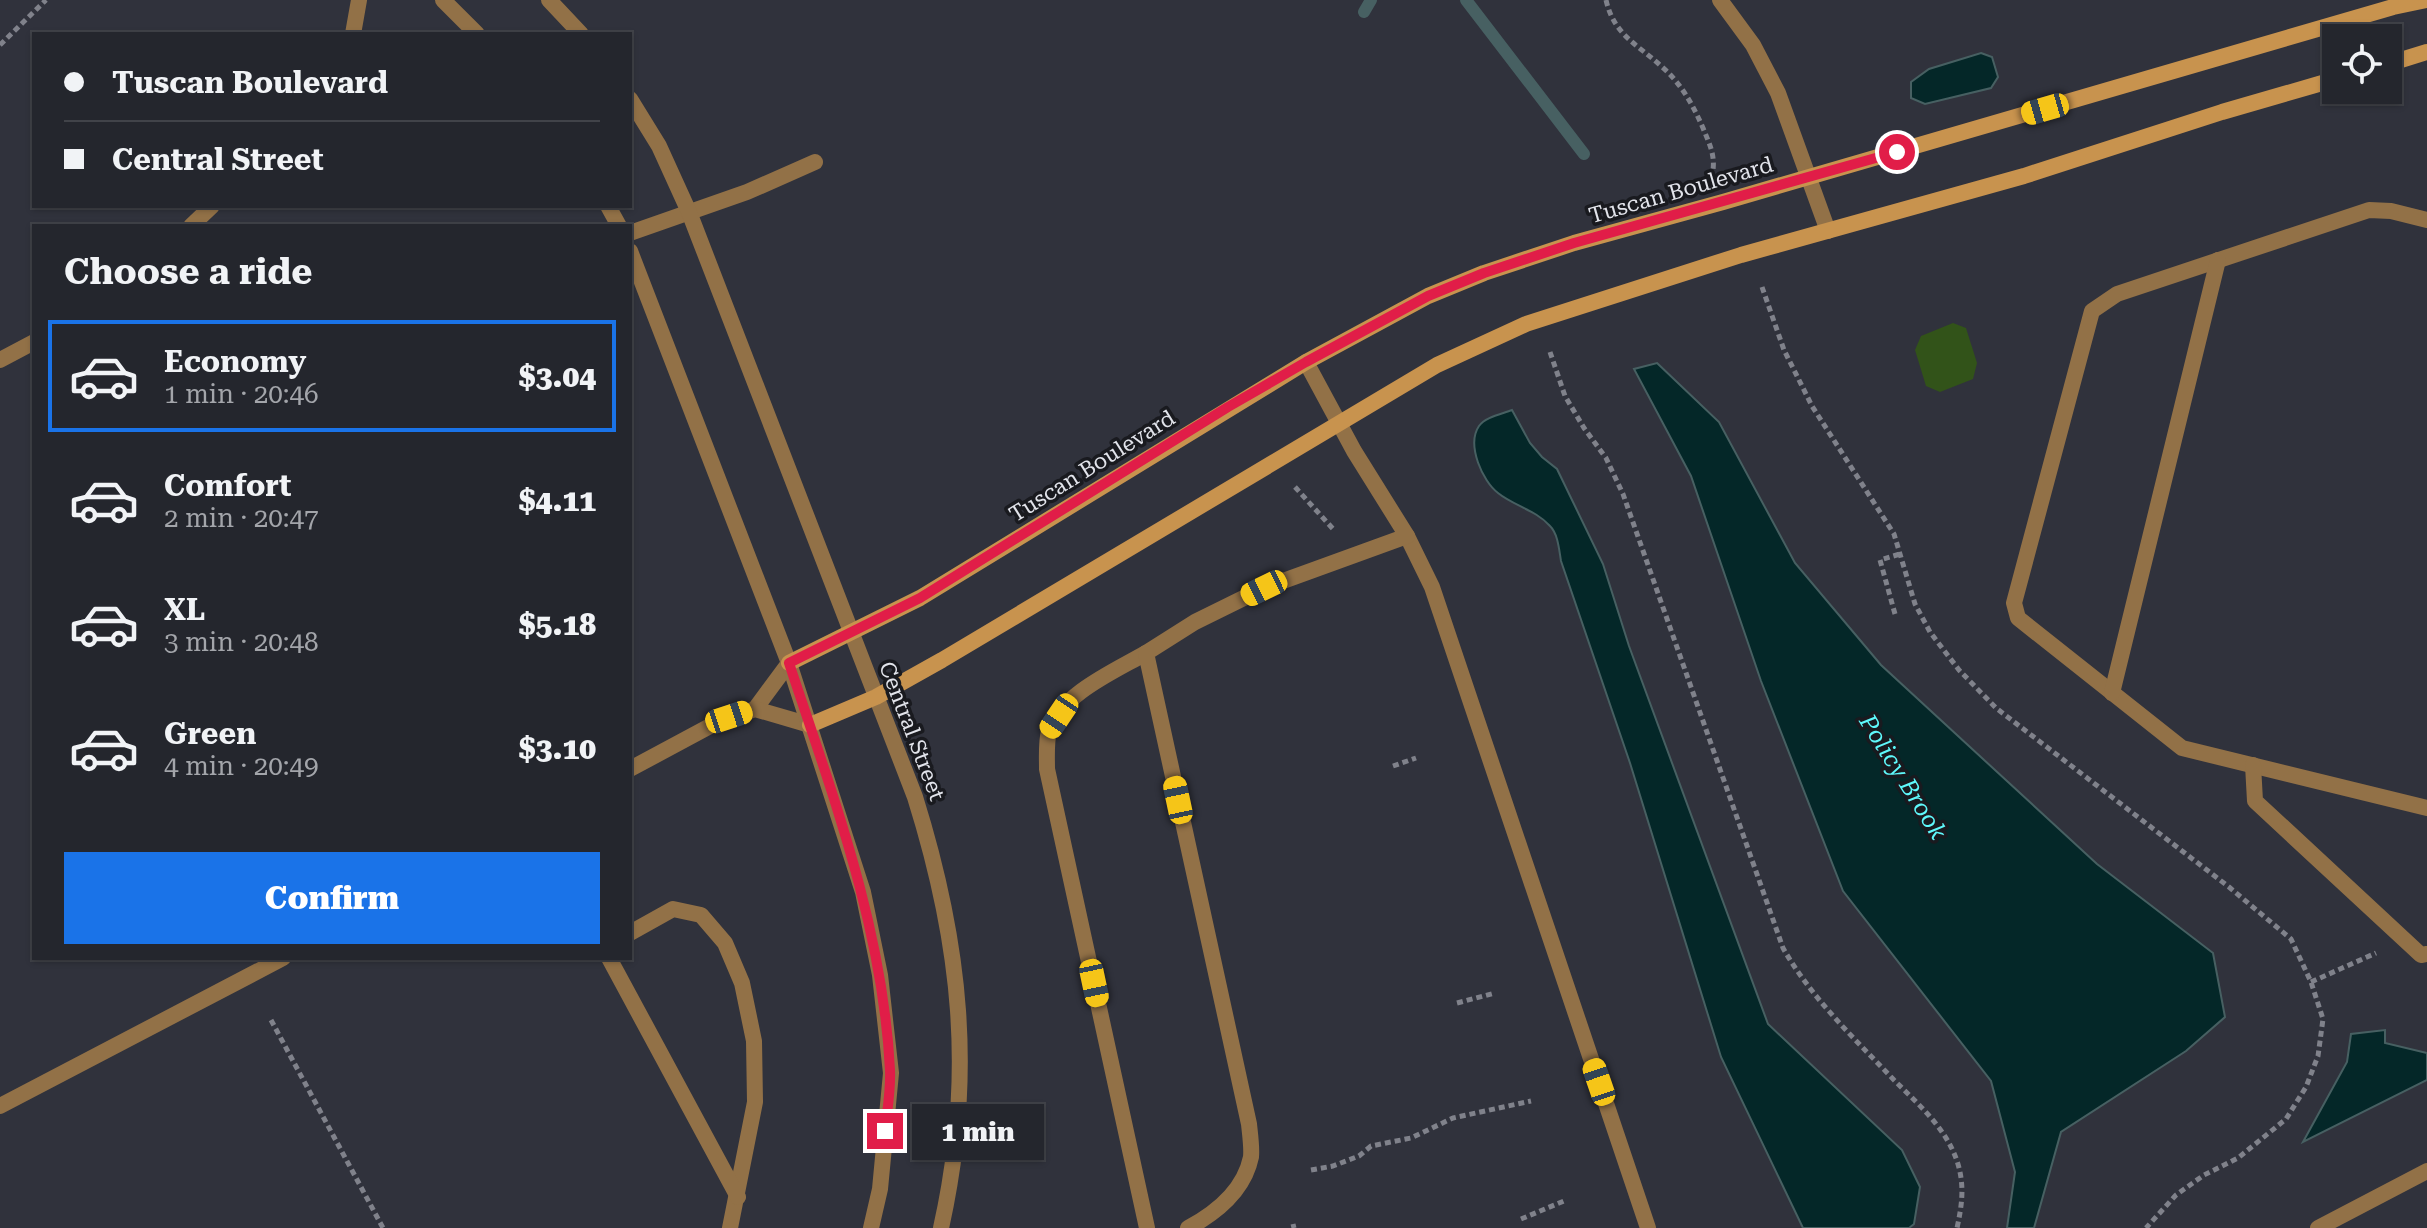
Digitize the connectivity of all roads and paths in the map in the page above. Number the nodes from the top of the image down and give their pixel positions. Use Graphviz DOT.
graph roads {
  1 [pos="46,0"];
  2 [pos="359,0"];
  3 [pos="443,0"];
  4 [pos="549,0"];
  5 [pos="1606,0"];
  6 [pos="1720,0"];
  7 [pos="2426,0"];
  8 [pos="353,32"];
  9 [pos="475,32"];
  10 [pos="579,32"];
  11 [pos="0,45"];
  12 [pos="2427,52"];
  13 [pos="2402,60"];
  14 [pos="2322,83"];
  15 [pos="632,102"];
  16 [pos="815,162"];
  17 [pos="1713,170"];
  18 [pos="1809,177"];
  19 [pos="210,208"];
  20 [pos="689,212"];
  21 [pos="2427,220"];
  22 [pos="193,224"];
  23 [pos="1828,231"];
  24 [pos="632,232"];
  25 [pos="632,256"];
  26 [pos="2218,260"];
  27 [pos="1762,287"];
  28 [pos="32,343"];
  29 [pos="1550,352"];
  30 [pos="0,360"];
  31 [pos="1306,362"];
  32 [pos="1340,423"];
  33 [pos="1295,487"];
  34 [pos="1338,536"];
  35 [pos="1407,536"];
  36 [pos="1900,554"];
  37 [pos="1895,614"];
  38 [pos="851,633"];
  39 [pos="1146,653"];
  40 [pos="789,663"];
  41 [pos="2112,693"];
  42 [pos="876,697"];
  43 [pos="755,709"];
  44 [pos="810,725"];
  45 [pos="1416,758"];
  46 [pos="2253,765"];
  47 [pos="1393,766"];
  48 [pos="632,768"];
  49 [pos="2427,808"];
  50 [pos="632,932"];
  51 [pos="2382,950"];
  52 [pos="2427,954"];
  53 [pos="279,960"];
  54 [pos="610,960"];
  55 [pos="2311,982"];
  56 [pos="1495,993"];
  57 [pos="1457,1003"];
  58 [pos="271,1020"];
  59 [pos="1531,1101"];
  60 [pos="0,1106"];
  61 [pos="1311,1170"];
  62 [pos="2427,1171"];
  63 [pos="738,1197"];
  64 [pos="1564,1201"];
  65 [pos="1521,1219"];
  66 [pos="383,1228"];
  67 [pos="730,1228"];
  68 [pos="871,1228"];
  69 [pos="941,1228"];
  70 [pos="1147,1228"];
  71 [pos="1188,1228"];
  72 [pos="1648,1228"];
  73 [pos="1957,1228"];
  74 [pos="2146,1228"];
  75 [pos="2318,1228"];
  1 -- 11 [label="path"];
  2 -- 8 [label="street"];
  3 -- 9 [label="street"];
  4 -- 10 [label="street"];
  5 -- 17 [label="path"];
  6 -- 18 [label="street"];
  7 -- 18 [label="main road, Tuscan Boulevard"];
  12 -- 13 [label="main road"];
  14 -- 23 [label="main road"];
  15 -- 20 [label="street, Central Street"];
  16 -- 20 [label="street"];
  18 -- 23 [label="street"];
  18 -- 31 [label="main road, Tuscan Boulevard"];
  19 -- 22 [label="street"];
  20 -- 24 [label="street"];
  20 -- 38 [label="street, Central Street"];
  21 -- 26 [label="street"];
  23 -- 32 [label="main road"];
  25 -- 40 [label="street"];
  26 -- 41 [label="street"];
  26 -- 41 [label="street"];
  27 -- 36 [label="path"];
  28 -- 30 [label="street"];
  29 -- 73 [label="path"];
  31 -- 32 [label="street"];
  31 -- 38 [label="main road, Tuscan Boulevard"];
  32 -- 35 [label="street"];
  32 -- 42 [label="main road"];
  33 -- 34 [label="path"];
  35 -- 39 [label="street"];
  35 -- 72 [label="street"];
  36 -- 37 [label="path"];
  36 -- 55 [label="path"];
  38 -- 40 [label="main road, Tuscan Boulevard"];
  38 -- 42 [label="street, Central Street"];
  39 -- 70 [label="street"];
  39 -- 71 [label="street"];
  40 -- 43 [label="street"];
  40 -- 44 [label="street"];
  41 -- 46 [label="street"];
  42 -- 44 [label="main road"];
  42 -- 69 [label="street, Central Street"];
  43 -- 44 [label="street"];
  43 -- 48 [label="street"];
  44 -- 68 [label="street"];
  45 -- 47 [label="path"];
  46 -- 49 [label="street"];
  46 -- 52 [label="street"];
  50 -- 63 [label="street"];
  51 -- 55 [label="path"];
  53 -- 60 [label="street"];
  54 -- 63 [label="street"];
  55 -- 74 [label="path"];
  56 -- 57 [label="path"];
  58 -- 66 [label="path"];
  59 -- 61 [label="path"];
  62 -- 75 [label="street"];
  63 -- 67 [label="street"];
  64 -- 65 [label="path"];
}
